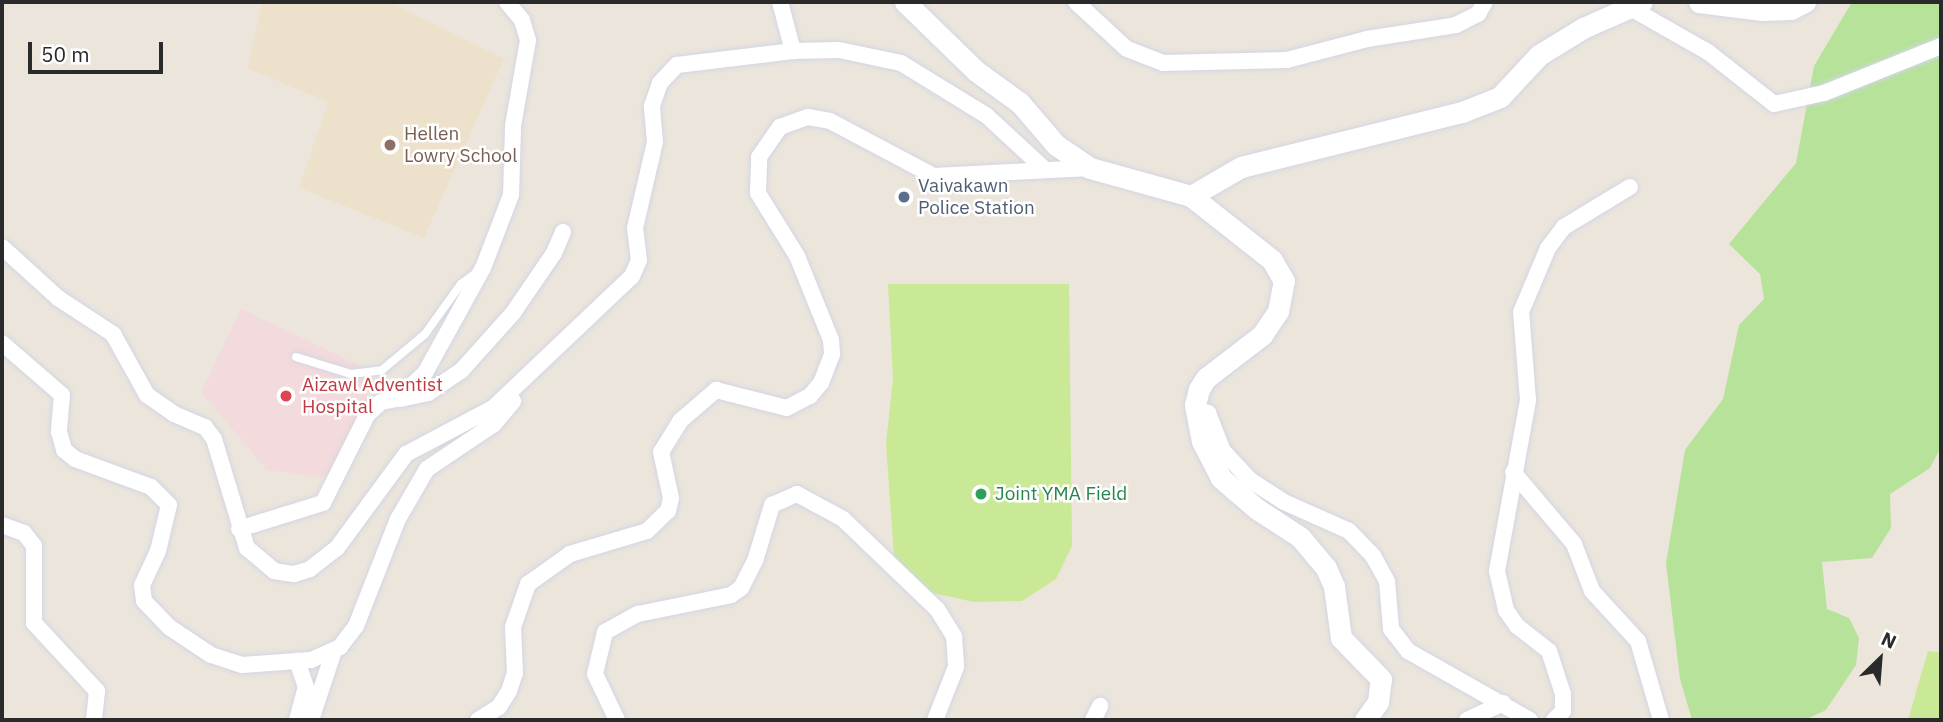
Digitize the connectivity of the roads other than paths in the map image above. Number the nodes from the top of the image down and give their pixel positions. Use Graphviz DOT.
graph roads {
  1 [pos="507,2"];
  2 [pos="780,2"];
  3 [pos="905,2"];
  4 [pos="1076,2"];
  5 [pos="1485,2"];
  6 [pos="1699,2"];
  7 [pos="1805,2"];
  8 [pos="1635,4"];
  9 [pos="1941,46"];
  10 [pos="793,51"];
  11 [pos="1042,167"];
  12 [pos="1090,168"];
  13 [pos="1630,187"];
  14 [pos="1191,196"];
  15 [pos="563,232"];
  16 [pos="4,247"];
  17 [pos="483,268"];
  18 [pos="2,343"];
  19 [pos="296,357"];
  20 [pos="525,382"];
  21 [pos="397,399"];
  22 [pos="1195,409"];
  23 [pos="1513,472"];
  24 [pos="2,525"];
  25 [pos="239,529"];
  26 [pos="334,654"];
  27 [pos="297,661"];
  28 [pos="1503,703"];
  29 [pos="94,720"];
  30 [pos="297,720"];
  31 [pos="311,720"];
  32 [pos="478,720"];
  33 [pos="617,720"];
  34 [pos="934,720"];
  35 [pos="1365,720"];
  36 [pos="1467,720"];
  37 [pos="1530,720"];
  38 [pos="1554,720"];
  39 [pos="1661,720"];
  1 -- 17 [label="street"];
  2 -- 10 [label="street"];
  3 -- 12 [label="street"];
  4 -- 5 [label="street"];
  6 -- 7 [label="street"];
  8 -- 9 [label="street"];
  8 -- 14 [label="street"];
  10 -- 11 [label="street"];
  10 -- 20 [label="street"];
  11 -- 12 [label="street"];
  11 -- 32 [label="street"];
  12 -- 14 [label="street"];
  13 -- 23 [label="street"];
  14 -- 22 [label="street"];
  15 -- 21 [label="street"];
  16 -- 25 [label="street"];
  17 -- 19 [label="lane"];
  17 -- 21 [label="street"];
  18 -- 27 [label="street"];
  20 -- 25 [label="street"];
  20 -- 26 [label="street"];
  21 -- 25 [label="street"];
  22 -- 28 [label="street"];
  22 -- 35 [label="street"];
  23 -- 38 [label="street"];
  23 -- 39 [label="street"];
  24 -- 29 [label="street"];
  26 -- 27 [label="street"];
  26 -- 31 [label="street"];
  27 -- 30 [label="street"];
  28 -- 36 [label="street"];
  28 -- 37 [label="street"];
  33 -- 34 [label="street"];
}
